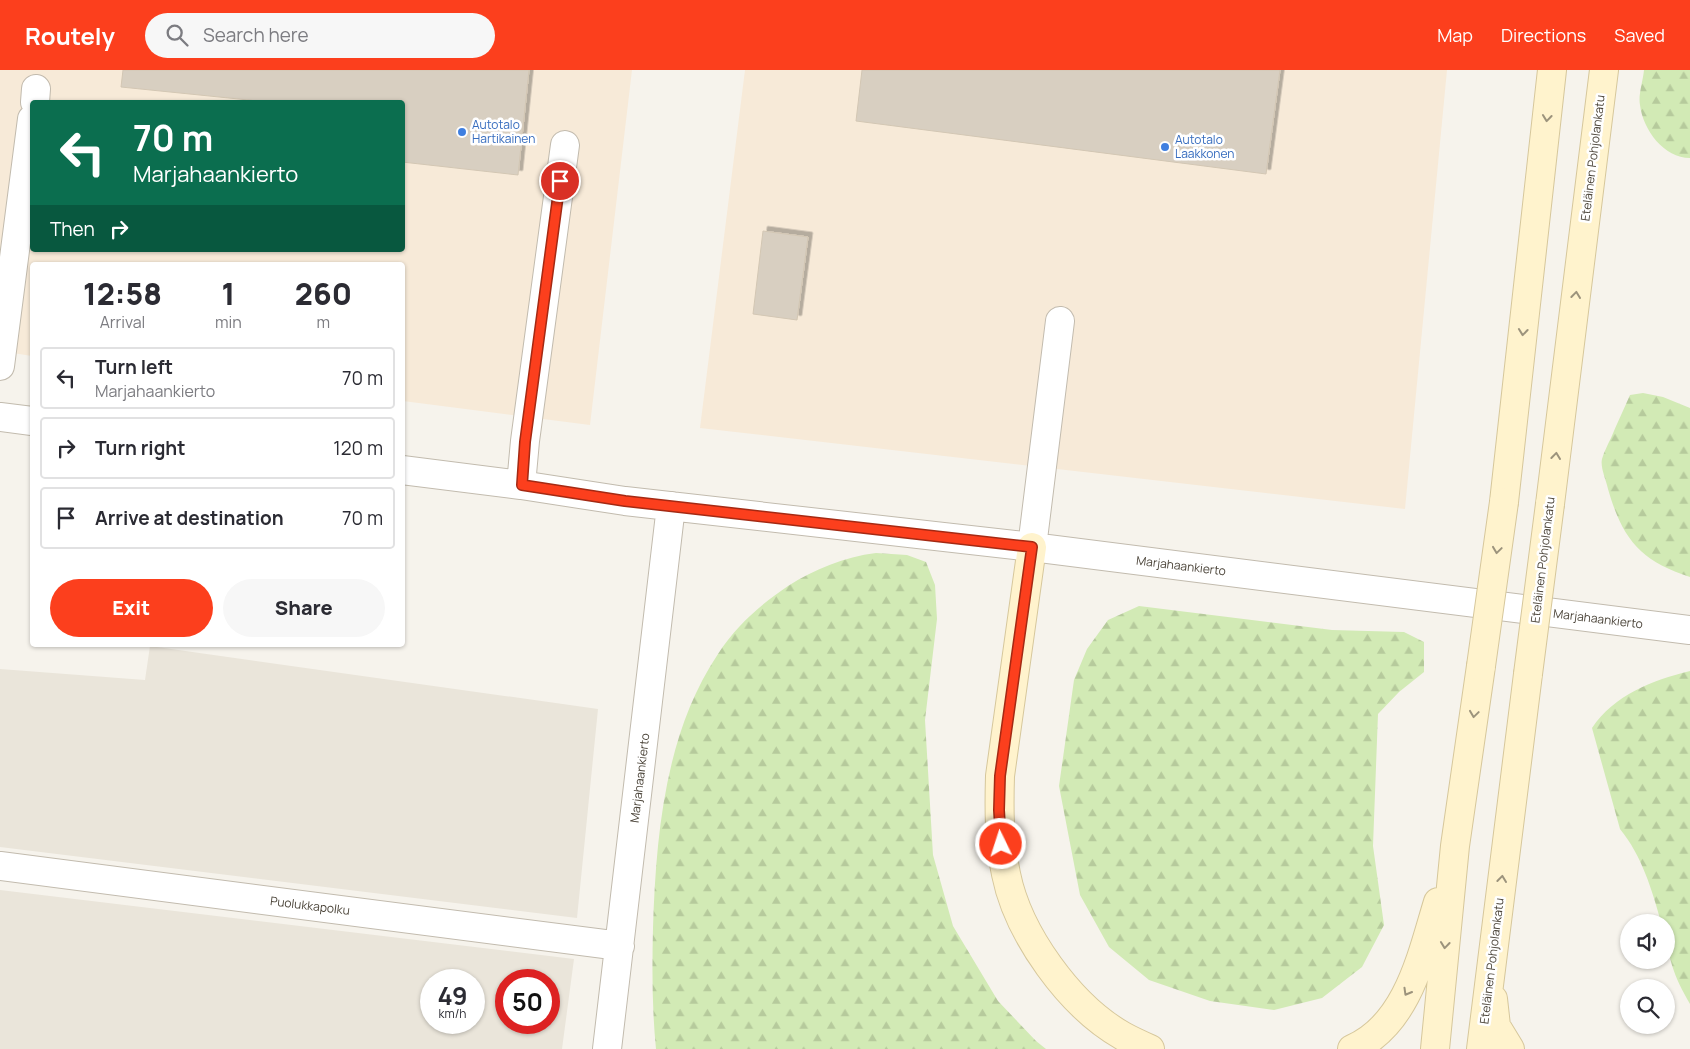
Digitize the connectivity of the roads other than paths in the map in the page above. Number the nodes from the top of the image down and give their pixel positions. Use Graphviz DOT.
graph roads {
  1 [pos="1552,70"];
  2 [pos="1604,70"];
  3 [pos="30,134"];
  4 [pos="565,145"];
  5 [pos="1060,321"];
  6 [pos="0,366"];
  7 [pos="0,417"];
  8 [pos="30,421"];
  9 [pos="405,470"];
  10 [pos="522,485"];
  11 [pos="671,506"];
  12 [pos="1032,547"];
  13 [pos="1690,630"];
  14 [pos="1455,846"];
  15 [pos="0,866"];
  16 [pos="620,946"];
  17 [pos="1490,974"];
  18 [pos="608,1049"];
  19 [pos="1150,1049"];
  20 [pos="1352,1049"];
  21 [pos="1434,1049"];
  22 [pos="1481,1049"];
  23 [pos="1510,1049"];
  1 -- 14 [label="main road, one-way, bridge"];
  17 -- 2 [label="main road, Eteläinen Pohjolankatu, one-way, bridge"];
  3 -- 6 [label="street"];
  4 -- 10 [label="street"];
  5 -- 12 [label="street"];
  7 -- 8 [label="street"];
  9 -- 10 [label="street, Marjahaankierto"];
  10 -- 11 [label="street, Marjahaankierto"];
  11 -- 12 [label="street, Marjahaankierto"];
  11 -- 16 [label="street, Marjahaankierto"];
  12 -- 13 [label="street, Marjahaankierto"];
  12 -- 19 [label="main road"];
  14 -- 20 [label="main road, one-way"];
  14 -- 21 [label="main road, one-way"];
  15 -- 16 [label="street, Puolukkapolku"];
  16 -- 18 [label="street, Marjahaankierto"];
  17 -- 22 [label="main road, Eteläinen Pohjolankatu"];
  17 -- 23 [label="main road"];
}
